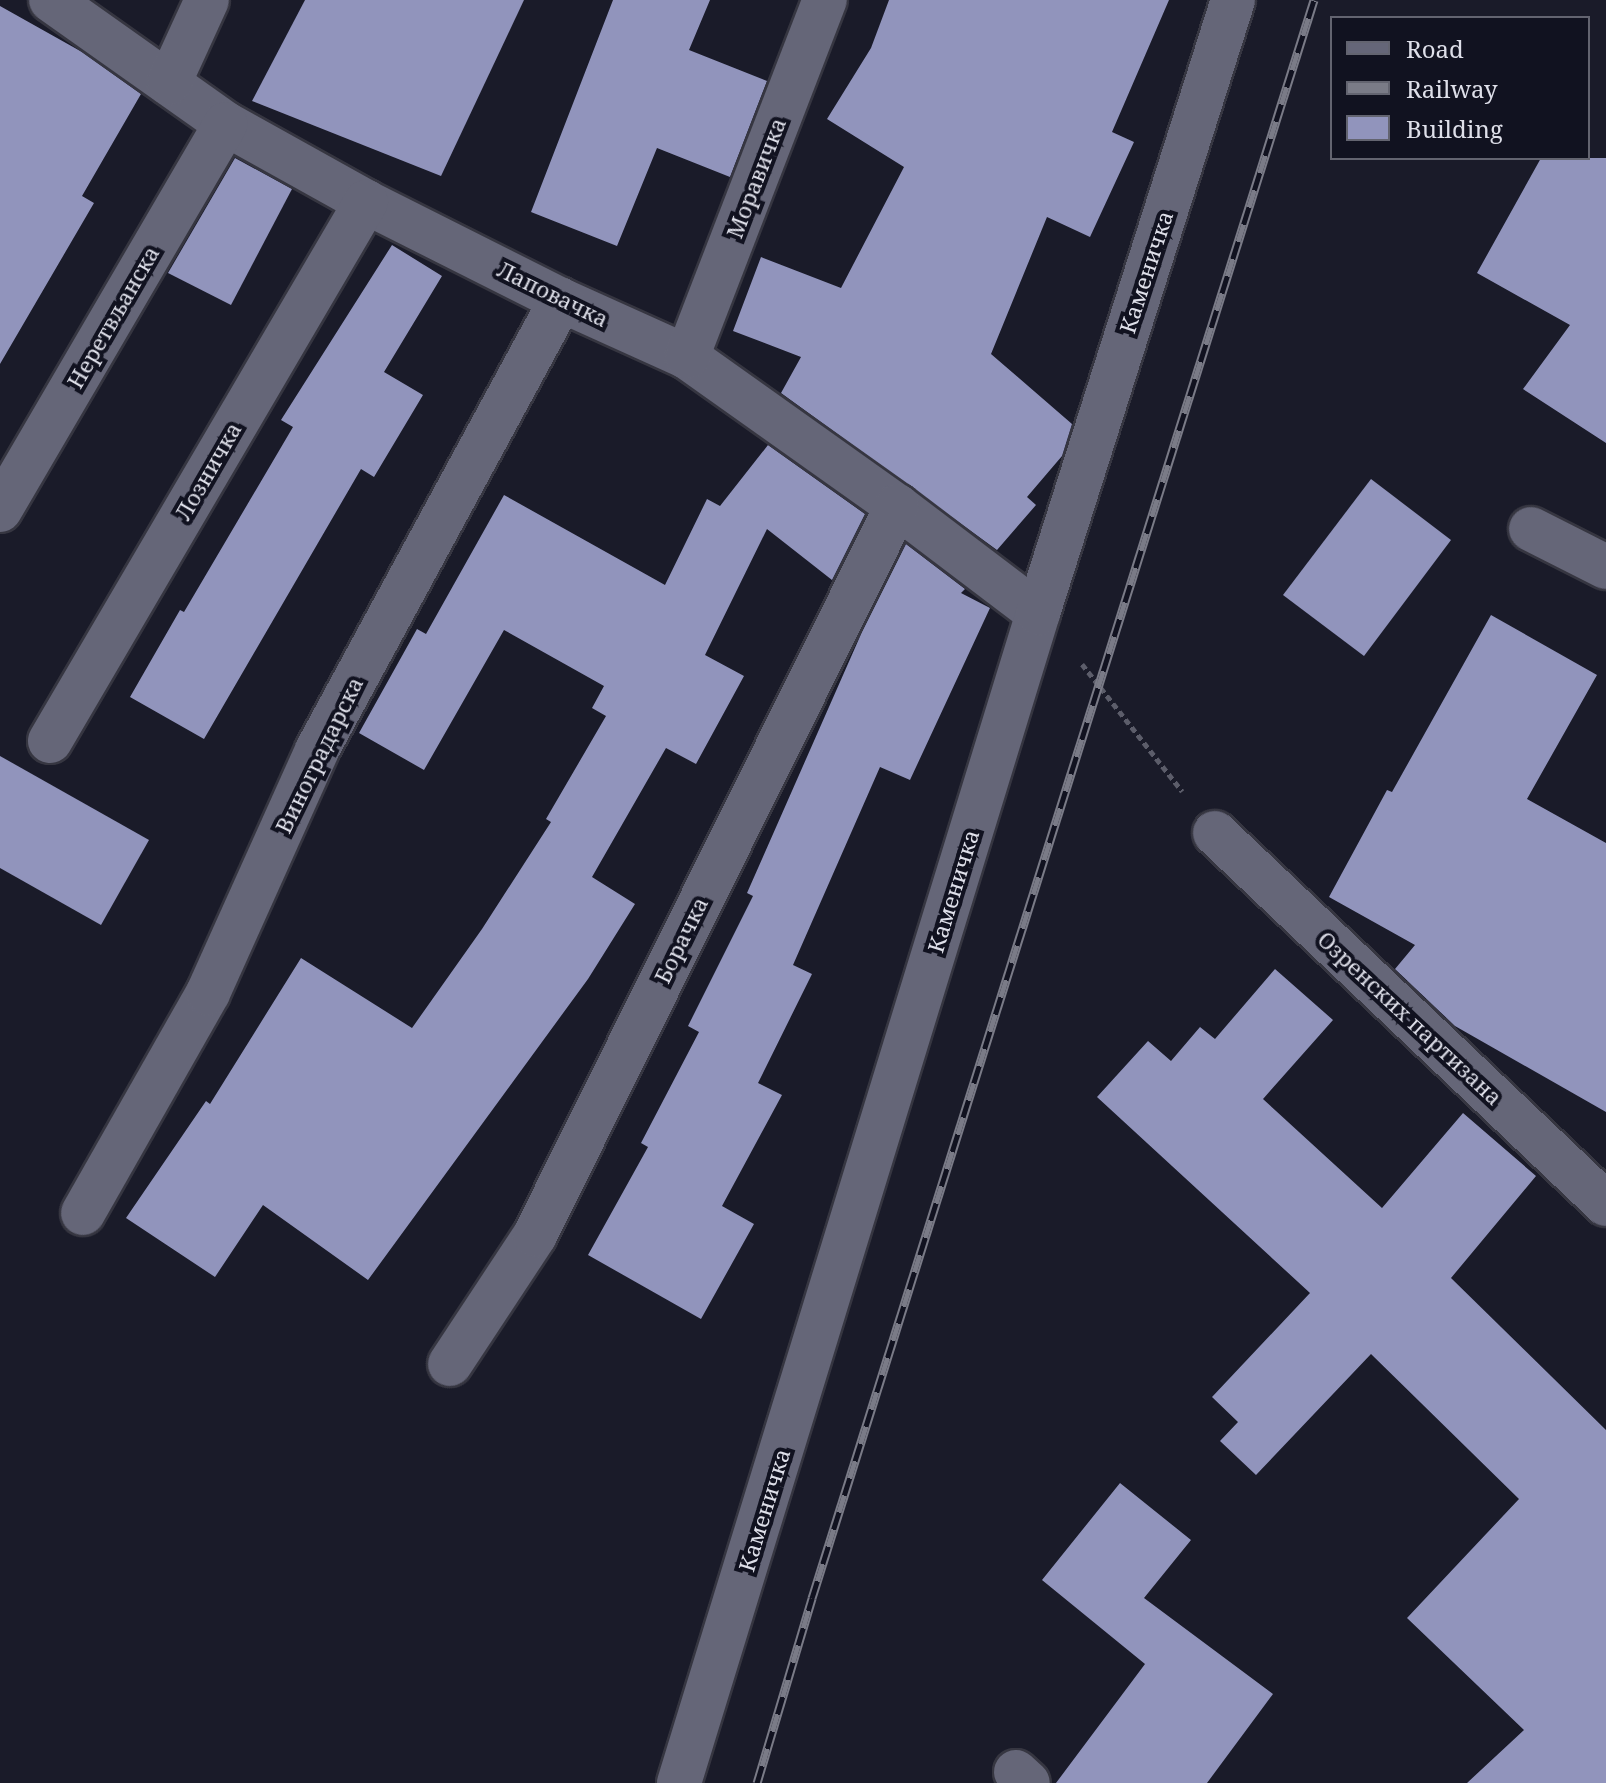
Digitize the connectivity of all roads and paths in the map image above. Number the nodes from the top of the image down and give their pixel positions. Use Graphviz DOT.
graph roads {
  1 [pos="51,0"];
  2 [pos="207,0"];
  3 [pos="825,0"];
  4 [pos="1233,0"];
  5 [pos="169,83"];
  6 [pos="226,124"];
  7 [pos="366,202"];
  8 [pos="561,300"];
  9 [pos="687,357"];
  10 [pos="897,506"];
  11 [pos="0,510"];
  12 [pos="1531,529"];
  13 [pos="1606,567"];
  14 [pos="1038,613"];
  15 [pos="50,741"];
  16 [pos="1215,833"];
  17 [pos="1606,1204"];
  18 [pos="83,1213"];
  19 [pos="450,1364"];
  20 [pos="679,1783"];
  1 -- 5 [label="street, Лаповачка"];
  2 -- 5 [label="street"];
  3 -- 9 [label="street, Моравичка"];
  4 -- 14 [label="street, Каменичка"];
  5 -- 6 [label="street, Лаповачка"];
  6 -- 7 [label="street, Лаповачка"];
  6 -- 11 [label="street, Неретвљанска"];
  7 -- 8 [label="street, Лаповачка"];
  7 -- 15 [label="street, Лозничка"];
  8 -- 9 [label="street, Лаповачка"];
  8 -- 18 [label="street, Виноградарска"];
  9 -- 10 [label="street, Лаповачка"];
  10 -- 14 [label="street, Лаповачка"];
  10 -- 19 [label="street, Борачка"];
  12 -- 13 [label="street"];
  14 -- 16 [label="path"];
  14 -- 20 [label="street, Каменичка"];
  16 -- 17 [label="street, Озренских партизана"];
}
